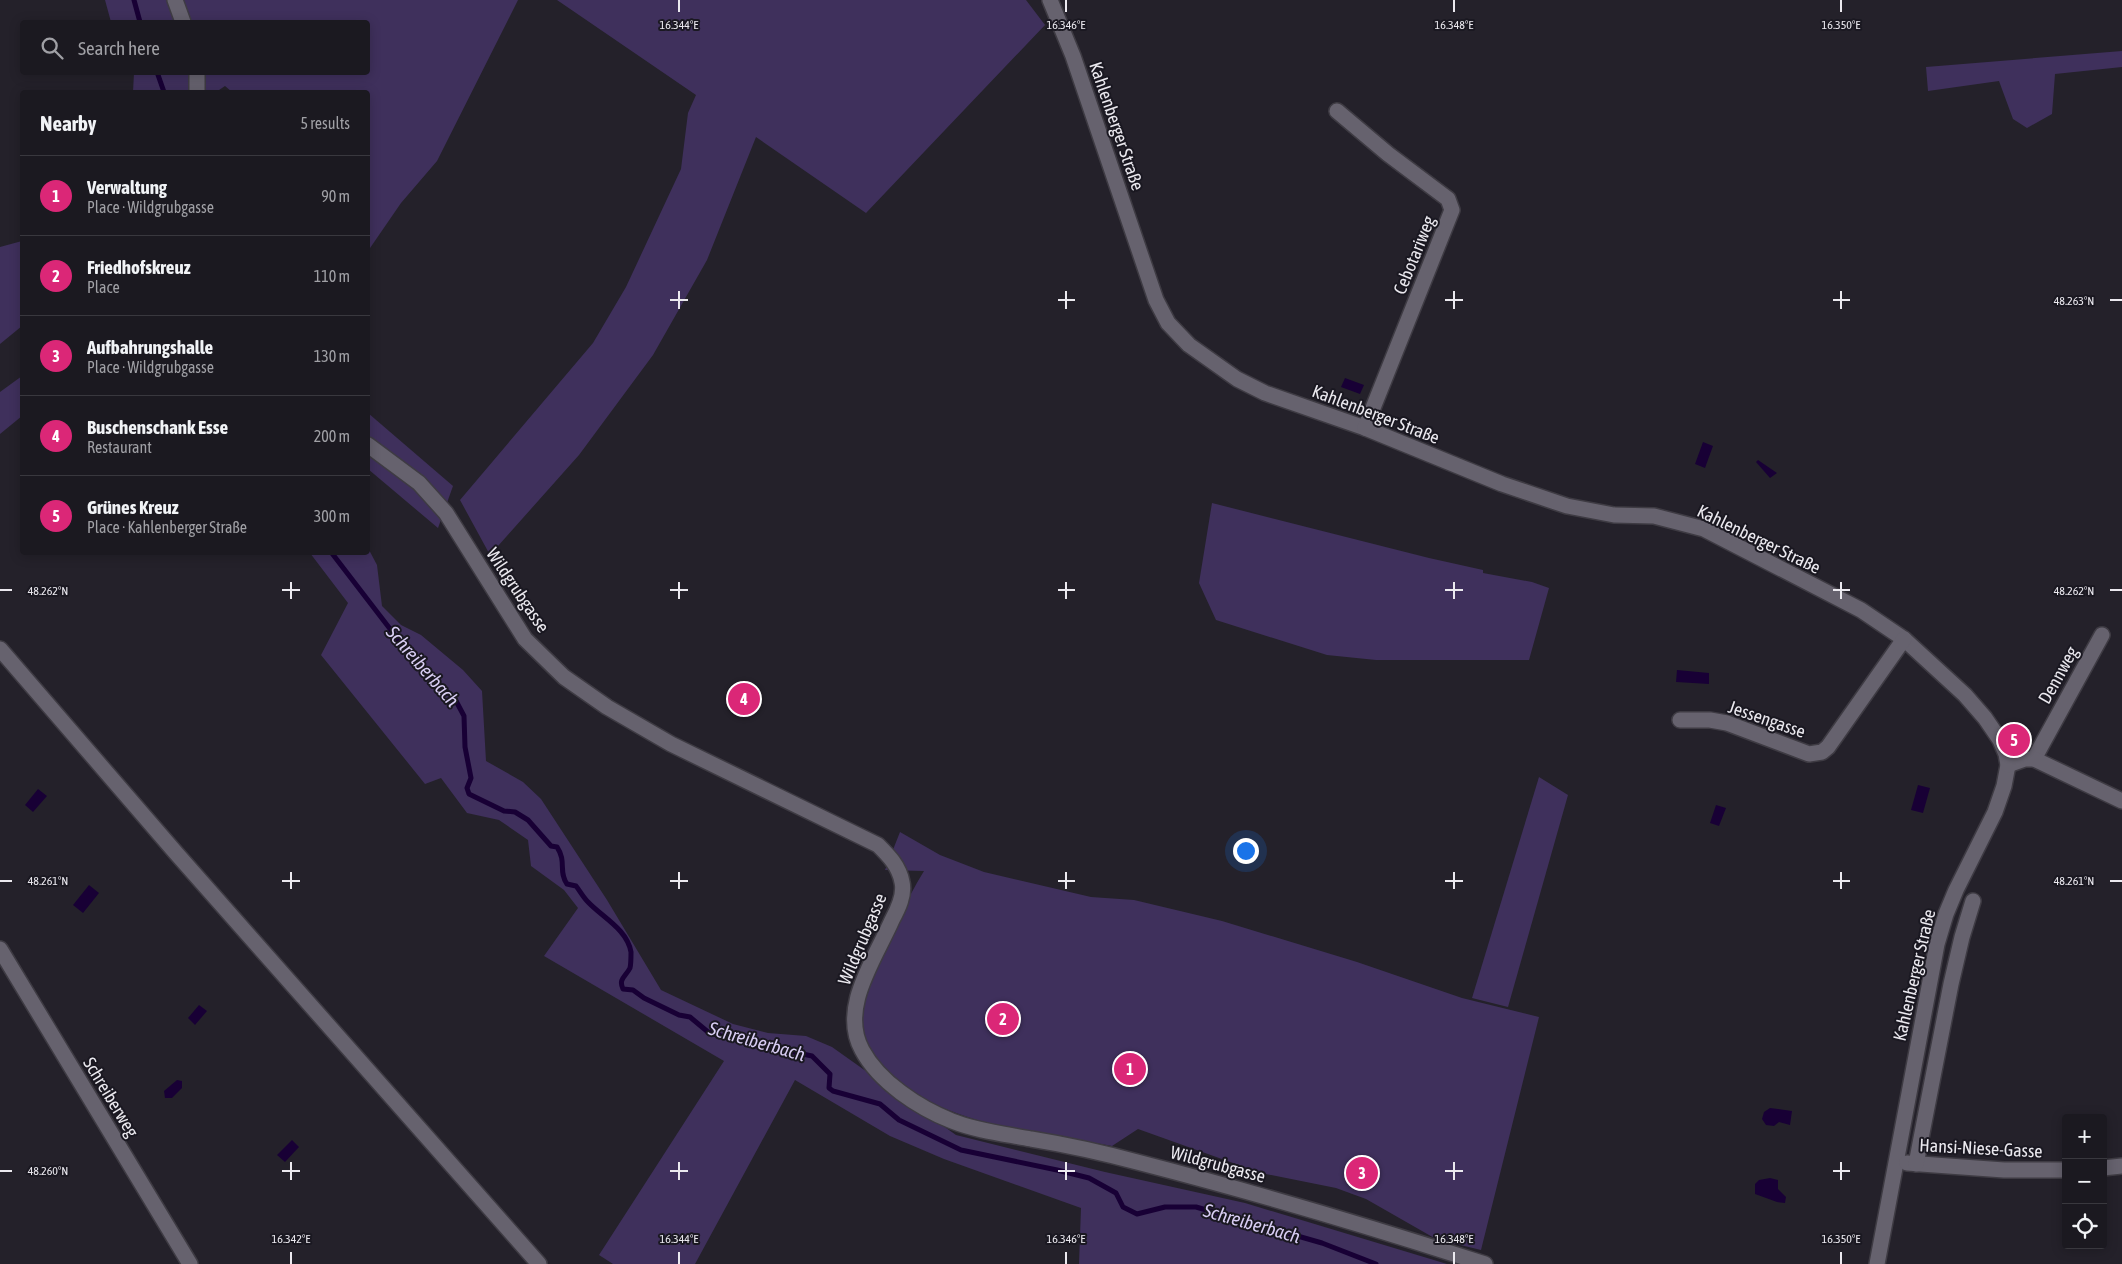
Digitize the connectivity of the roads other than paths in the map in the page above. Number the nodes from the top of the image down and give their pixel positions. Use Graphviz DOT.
graph roads {
  1 [pos="175,0"];
  2 [pos="1050,0"];
  3 [pos="182,20"];
  4 [pos="197,75"];
  5 [pos="197,90"];
  6 [pos="1337,111"];
  7 [pos="1365,428"];
  8 [pos="370,446"];
  9 [pos="2102,635"];
  10 [pos="1904,639"];
  11 [pos="0,649"];
  12 [pos="1680,720"];
  13 [pos="2034,759"];
  14 [pos="2008,765"];
  15 [pos="2122,801"];
  16 [pos="1973,901"];
  17 [pos="0,949"];
  18 [pos="1895,1161"];
  19 [pos="1916,1164"];
  20 [pos="2122,1166"];
  21 [pos="2107,1168"];
  22 [pos="2062,1170"];
  23 [pos="190,1264"];
  24 [pos="539,1264"];
  25 [pos="1485,1264"];
  26 [pos="1877,1264"];
  1 -- 3 [label="street"];
  2 -- 7 [label="street, Kahlenberger Straße"];
  4 -- 5 [label="street"];
  6 -- 7 [label="street, Cebotariweg"];
  7 -- 10 [label="street, Kahlenberger Straße"];
  8 -- 25 [label="street, Wildgrubgasse"];
  9 -- 13 [label="street, Dennweg"];
  10 -- 12 [label="street, Jessengasse"];
  10 -- 14 [label="street, Kahlenberger Straße"];
  11 -- 24 [label="street"];
  13 -- 14 [label="street"];
  13 -- 15 [label="street"];
  14 -- 18 [label="street, Kahlenberger Straße"];
  16 -- 19 [label="street"];
  17 -- 23 [label="street, Schreiberweg"];
  18 -- 19 [label="street, Hansi-Niese-Gasse"];
  18 -- 26 [label="street, Kahlenberger Straße"];
  19 -- 22 [label="street, Hansi-Niese-Gasse"];
  20 -- 21 [label="street"];
}
